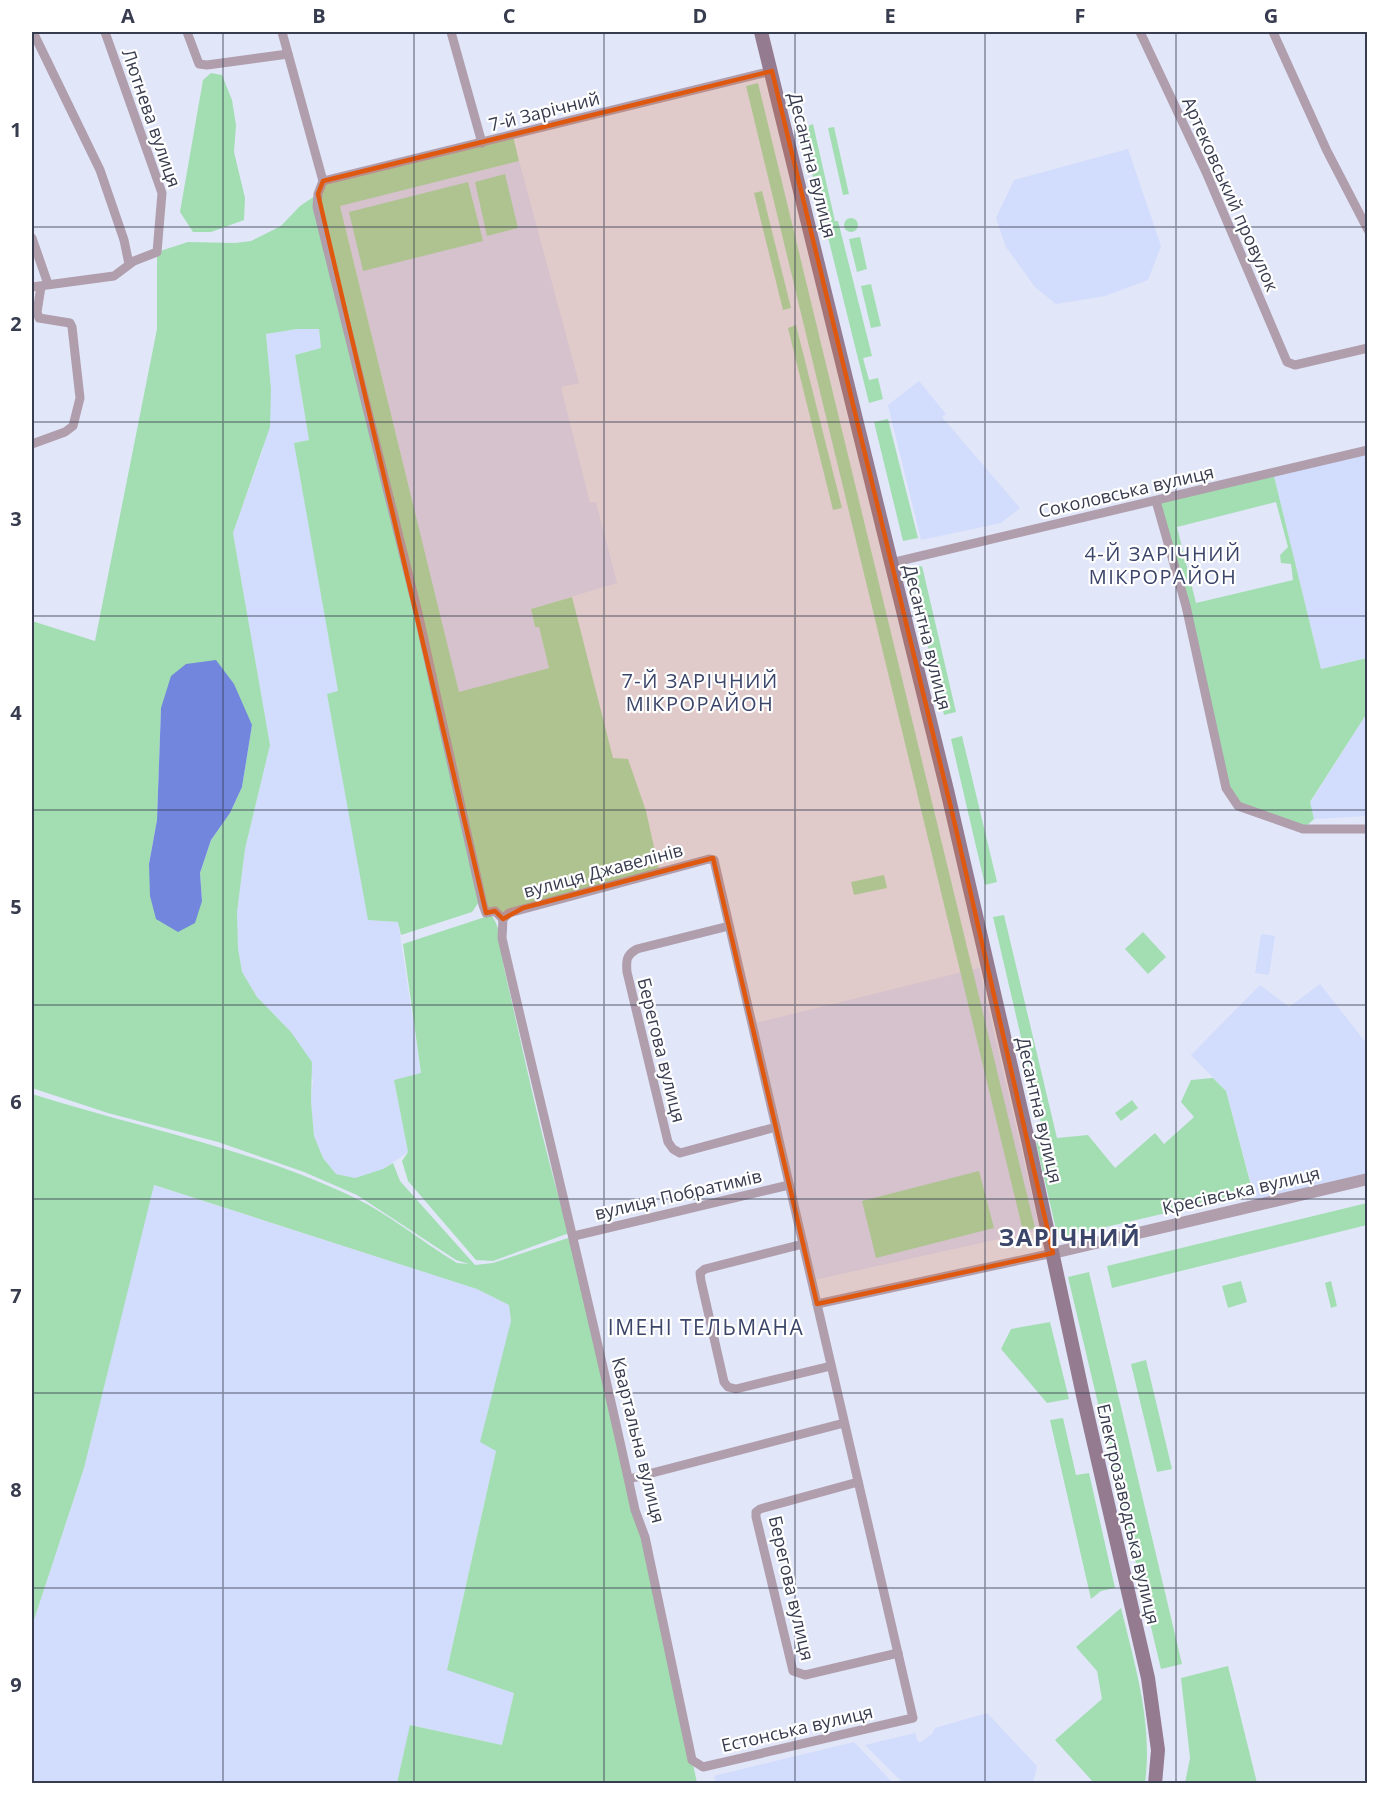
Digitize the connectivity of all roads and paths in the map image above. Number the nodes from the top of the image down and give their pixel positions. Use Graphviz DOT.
graph roads {
  1 [pos="33,32"];
  2 [pos="105,32"];
  3 [pos="187,32"];
  4 [pos="282,32"];
  5 [pos="451,32"];
  6 [pos="761,32"];
  7 [pos="1140,32"];
  8 [pos="1273,32"];
  9 [pos="288,54"];
  10 [pos="772,71"];
  11 [pos="482,143"];
  12 [pos="323,181"];
  13 [pos="1368,230"];
  14 [pos="32,238"];
  15 [pos="129,264"];
  16 [pos="40,286"];
  17 [pos="1368,348"];
  18 [pos="32,444"];
  19 [pos="1368,450"];
  20 [pos="1156,501"];
  21 [pos="891,563"];
  22 [pos="1368,829"];
  23 [pos="503,919"];
  24 [pos="729,926"];
  25 [pos="776,1127"];
  26 [pos="1368,1179"];
  27 [pos="789,1185"];
  28 [pos="574,1236"];
  29 [pos="803,1244"];
  30 [pos="1053,1253"];
  31 [pos="817,1304"];
  32 [pos="831,1366"];
  33 [pos="844,1423"];
  34 [pos="629,1479"];
  35 [pos="858,1482"];
  36 [pos="898,1653"];
  37 [pos="692,1760"];
  38 [pos="1155,1784"];
  1 -- 15 [label="street"];
  2 -- 15 [label="street, Лютнева вулиця"];
  3 -- 9 [label="street"];
  4 -- 9 [label="street"];
  5 -- 11 [label="street"];
  6 -- 10 [label="main road, Десантна вулиця"];
  7 -- 17 [label="street, Артековський провулок"];
  8 -- 13 [label="street"];
  9 -- 12 [label="street"];
  10 -- 11 [label="street, 7-й Зарічний"];
  10 -- 21 [label="main road, Десантна вулиця"];
  11 -- 12 [label="street, 7-й Зарічний"];
  12 -- 23 [label="street"];
  14 -- 16 [label="street"];
  15 -- 16 [label="street"];
  16 -- 18 [label="street"];
  19 -- 20 [label="street, Соколовська вулиця"];
  20 -- 21 [label="street, Соколовська вулиця"];
  20 -- 22 [label="street"];
  21 -- 30 [label="main road, Десантна вулиця"];
  23 -- 24 [label="street, вулиця Джавелінів"];
  23 -- 28 [label="street, Квартальна вулиця"];
  24 -- 25 [label="street"];
  24 -- 25 [label="street, Берегова вулиця"];
  25 -- 27 [label="street"];
  26 -- 30 [label="street, Кресівська вулиця"];
  27 -- 28 [label="street, вулиця Побратимів"];
  27 -- 29 [label="street"];
  28 -- 34 [label="street, Квартальна вулиця"];
  29 -- 31 [label="street"];
  29 -- 32 [label="street"];
  30 -- 31 [label="street"];
  30 -- 38 [label="main road, Електрозаводська вулиця"];
  31 -- 32 [label="street"];
  32 -- 33 [label="street"];
  33 -- 34 [label="street"];
  33 -- 35 [label="street"];
  34 -- 37 [label="street, Квартальна вулиця"];
  35 -- 36 [label="street"];
  35 -- 36 [label="street, Берегова вулиця"];
  36 -- 37 [label="street, Естонська вулиця"];
}
